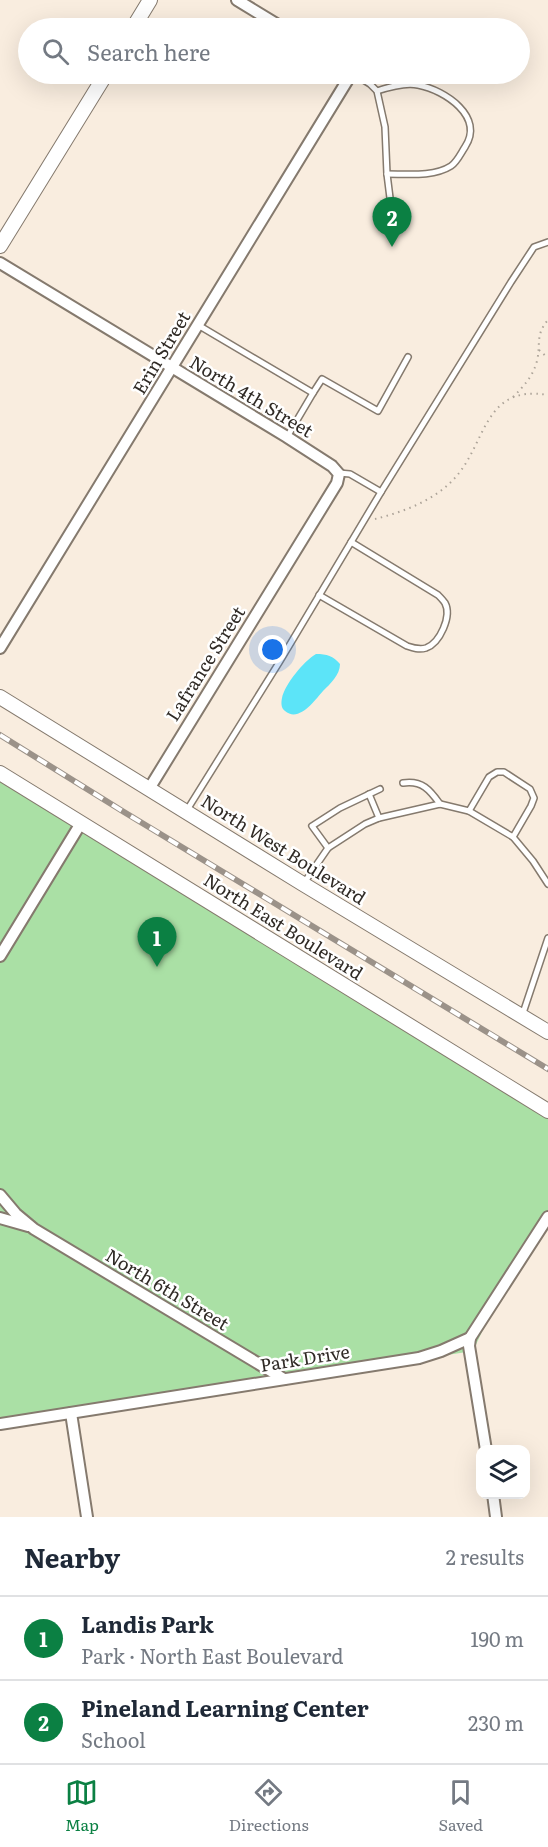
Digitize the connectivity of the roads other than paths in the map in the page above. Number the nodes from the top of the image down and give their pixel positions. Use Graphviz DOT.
graph roads {
  1 [pos="150,0"];
  2 [pos="237,0"];
  3 [pos="139,18"];
  4 [pos="267,18"];
  5 [pos="100,84"];
  6 [pos="345,84"];
  7 [pos="370,84"];
  8 [pos="377,91"];
  9 [pos="387,174"];
  10 [pos="394,230"];
  11 [pos="548,242"];
  12 [pos="0,246"];
  13 [pos="0,263"];
  14 [pos="198,325"];
  15 [pos="408,357"];
  16 [pos="172,368"];
  17 [pos="313,393"];
  18 [pos="287,437"];
  19 [pos="338,473"];
  20 [pos="381,492"];
  21 [pos="351,542"];
  22 [pos="319,595"];
  23 [pos="0,648"];
  24 [pos="0,697"];
  25 [pos="0,773"];
  26 [pos="404,783"];
  27 [pos="149,789"];
  28 [pos="380,789"];
  29 [pos="369,794"];
  30 [pos="440,804"];
  31 [pos="469,811"];
  32 [pos="186,812"];
  33 [pos="379,818"];
  34 [pos="81,823"];
  35 [pos="513,837"];
  36 [pos="328,848"];
  37 [pos="303,884"];
  38 [pos="548,884"];
  39 [pos="548,938"];
  40 [pos="0,956"];
  41 [pos="522,1017"];
  42 [pos="548,1032"];
  43 [pos="548,1110"];
  44 [pos="0,1195"];
  45 [pos="548,1217"];
  46 [pos="0,1218"];
  47 [pos="34,1228"];
  48 [pos="470,1338"];
  49 [pos="284,1379"];
  50 [pos="71,1413"];
  51 [pos="0,1424"];
  52 [pos="485,1445"];
  53 [pos="494,1499"];
  54 [pos="87,1517"];
  55 [pos="496,1517"];
  1 -- 3 [label="main road"];
  2 -- 4 [label="street"];
  5 -- 12 [label="main road"];
  6 -- 14 [label="street, Erin Street"];
  7 -- 8 [label="lane"];
  8 -- 9 [label="lane"];
  8 -- 9 [label="lane"];
  9 -- 10 [label="lane"];
  11 -- 20 [label="lane"];
  13 -- 16 [label="street, North 4th Street"];
  14 -- 16 [label="street, Erin Street"];
  14 -- 17 [label="lane"];
  15 -- 17 [label="lane"];
  16 -- 18 [label="street, North 4th Street"];
  16 -- 23 [label="street, Erin Street"];
  17 -- 18 [label="lane"];
  18 -- 19 [label="street, North 4th Street"];
  19 -- 20 [label="lane"];
  19 -- 27 [label="street, Lafrance Street"];
  20 -- 21 [label="lane"];
  21 -- 22 [label="lane"];
  21 -- 22 [label="lane"];
  22 -- 32 [label="lane"];
  24 -- 27 [label="main road, North West Boulevard"];
  25 -- 34 [label="main road, North East Boulevard"];
  26 -- 30 [label="lane"];
  27 -- 32 [label="main road, North West Boulevard"];
  28 -- 29 [label="lane"];
  29 -- 33 [label="lane"];
  29 -- 36 [label="lane"];
  30 -- 31 [label="lane"];
  30 -- 33 [label="lane"];
  31 -- 35 [label="lane"];
  31 -- 35 [label="lane"];
  32 -- 37 [label="main road, North West Boulevard"];
  33 -- 36 [label="lane"];
  34 -- 40 [label="street"];
  34 -- 43 [label="main road, North East Boulevard"];
  35 -- 38 [label="lane"];
  36 -- 37 [label="lane"];
  37 -- 41 [label="main road, North West Boulevard"];
  39 -- 41 [label="lane"];
  41 -- 42 [label="main road, North West Boulevard"];
  44 -- 47 [label="street, North 6th Street"];
  45 -- 48 [label="street"];
  46 -- 47 [label="street, North 6th Street"];
  47 -- 49 [label="street, North 6th Street"];
  48 -- 49 [label="street, Park Drive"];
  48 -- 52 [label="street"];
  49 -- 50 [label="street, Park Drive"];
  50 -- 51 [label="street, Park Drive"];
  50 -- 54 [label="street"];
  53 -- 55 [label="street"];
}
